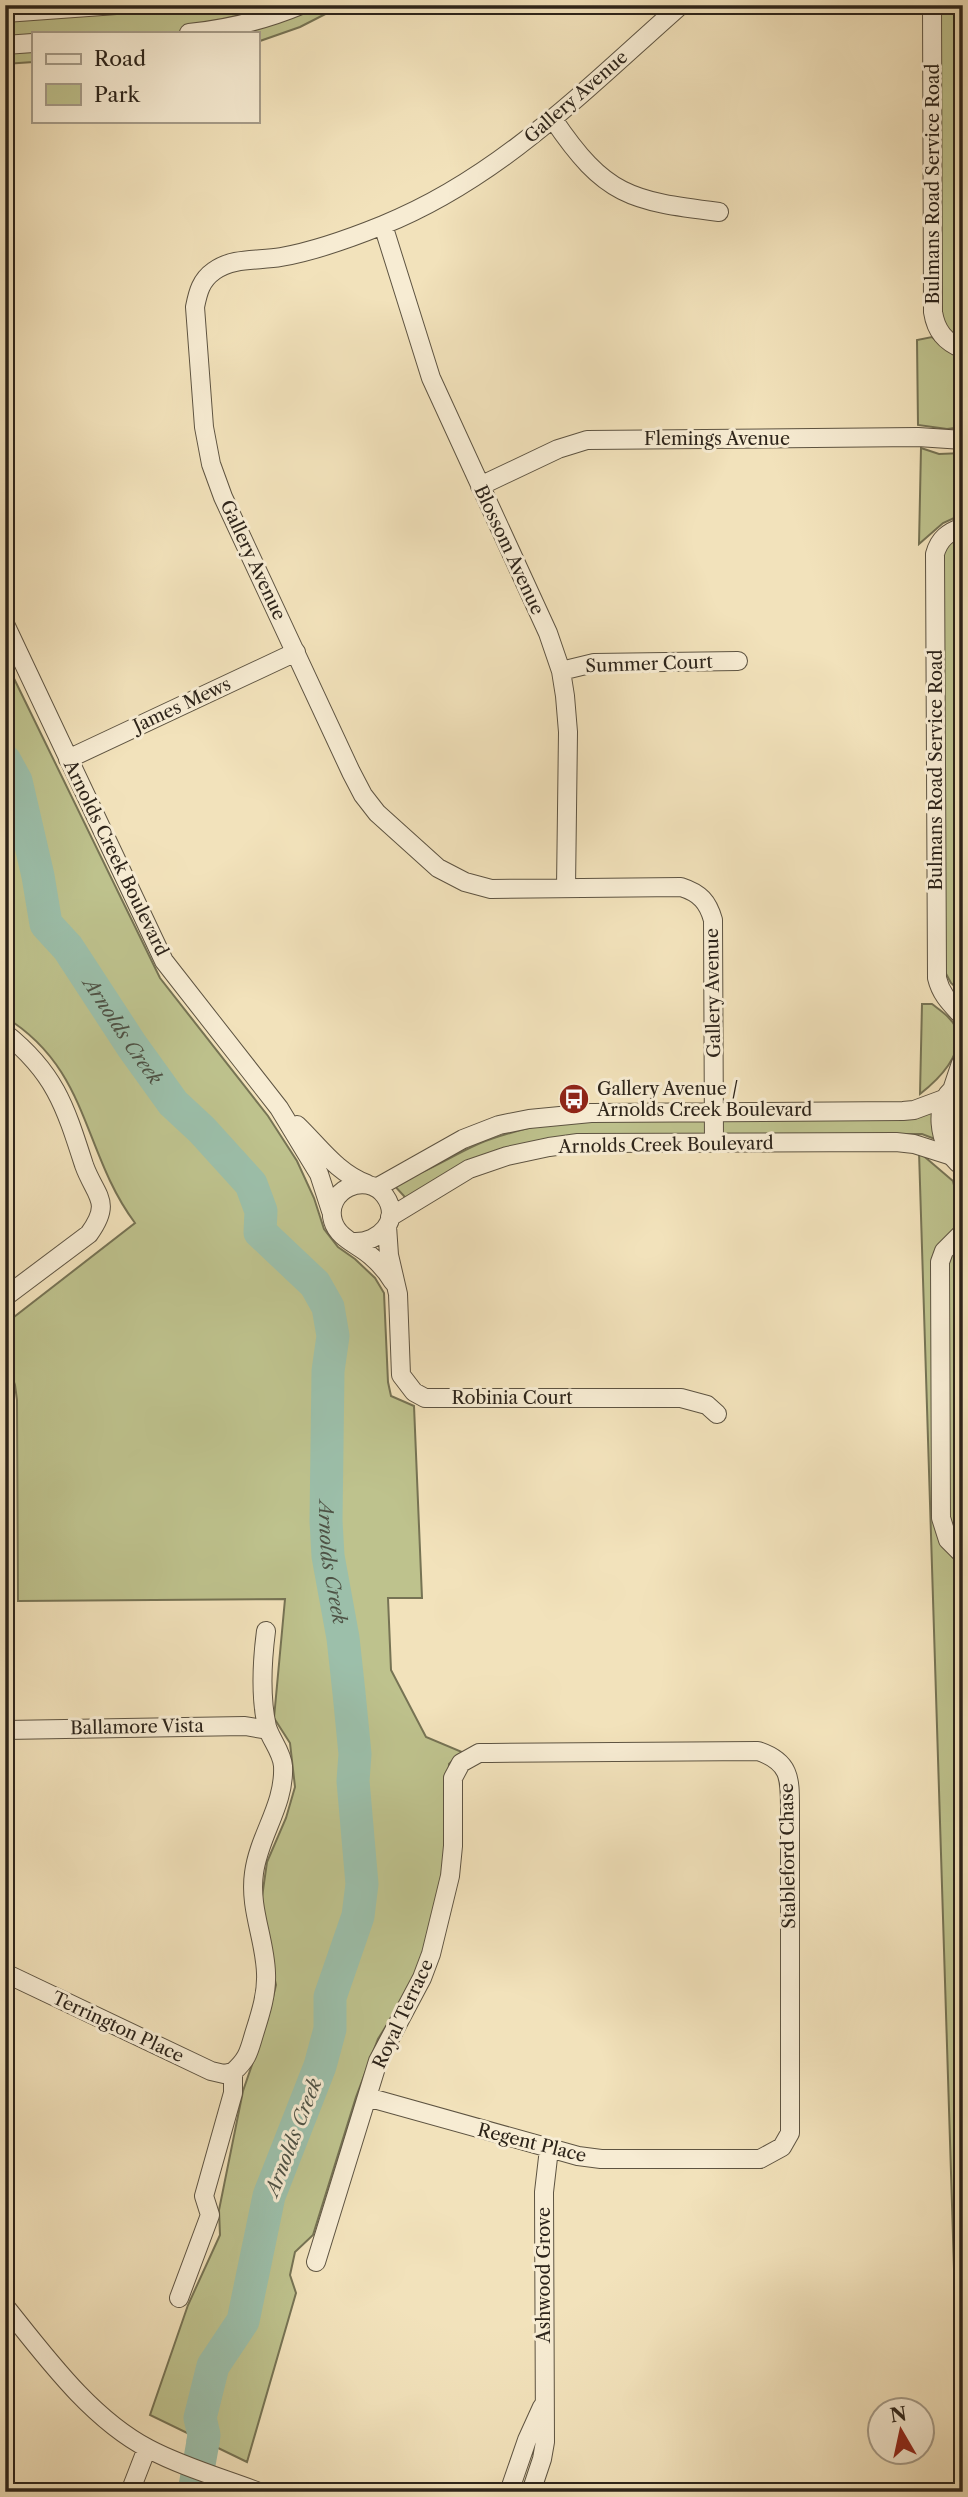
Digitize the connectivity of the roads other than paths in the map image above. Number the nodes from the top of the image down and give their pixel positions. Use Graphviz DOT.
graph roads {
  1 [pos="116,5"];
  2 [pos="301,5"];
  3 [pos="681,5"];
  4 [pos="932,5"];
  5 [pos="5,13"];
  6 [pos="195,32"];
  7 [pos="32,43"];
  8 [pos="5,45"];
  9 [pos="553,119"];
  10 [pos="719,212"];
  11 [pos="383,225"];
  12 [pos="963,349"];
  13 [pos="963,440"];
  14 [pos="480,486"];
  15 [pos="963,527"];
  16 [pos="5,624"];
  17 [pos="296,652"];
  18 [pos="738,661"];
  19 [pos="561,671"];
  20 [pos="68,758"];
  21 [pos="566,888"];
  22 [pos="963,1017"];
  23 [pos="5,1033"];
  24 [pos="963,1065"];
  25 [pos="955,1091"];
  26 [pos="279,1108"];
  27 [pos="715,1112"];
  28 [pos="714,1143"];
  29 [pos="960,1163"];
  30 [pos="372,1186"];
  31 [pos="331,1211"];
  32 [pos="389,1222"];
  33 [pos="963,1232"];
  34 [pos="354,1242"];
  35 [pos="397,1288"];
  36 [pos="5,1297"];
  37 [pos="717,1414"];
  38 [pos="963,1555"];
  39 [pos="266,1631"];
  40 [pos="5,1730"];
  41 [pos="268,1730"];
  42 [pos="461,1763"];
  43 [pos="5,1973"];
  44 [pos="233,2072"];
  45 [pos="367,2097"];
  46 [pos="782,2147"];
  47 [pos="549,2149"];
  48 [pos="316,2262"];
  49 [pos="180,2298"];
  50 [pos="5,2306"];
  51 [pos="544,2400"];
  52 [pos="147,2448"];
  53 [pos="130,2492"];
  54 [pos="258,2492"];
  55 [pos="509,2492"];
  56 [pos="531,2492"];
  1 -- 5 [label="street"];
  2 -- 6 [label="street"];
  3 -- 9 [label="street, Gallery Avenue"];
  4 -- 12 [label="street, Bulmans Road Service Road"];
  7 -- 8 [label="street"];
  9 -- 10 [label="street"];
  9 -- 11 [label="street, Gallery Avenue"];
  11 -- 14 [label="street, Blossom Avenue"];
  11 -- 17 [label="street, Gallery Avenue"];
  13 -- 14 [label="street, Flemings Avenue"];
  14 -- 19 [label="street, Blossom Avenue"];
  15 -- 22 [label="street, Bulmans Road Service Road"];
  16 -- 20 [label="street, Arnolds Creek Boulevard"];
  17 -- 20 [label="street, James Mews"];
  17 -- 21 [label="street, Gallery Avenue"];
  18 -- 19 [label="street, Summer Court"];
  19 -- 21 [label="street, Blossom Avenue"];
  20 -- 26 [label="street, Arnolds Creek Boulevard"];
  21 -- 27 [label="street, Gallery Avenue"];
  23 -- 36 [label="street"];
  24 -- 25 [label="street"];
  25 -- 27 [label="street, Arnolds Creek Boulevard"];
  25 -- 29 [label="street"];
  26 -- 30 [label="street, Arnolds Creek Boulevard"];
  26 -- 31 [label="street, Arnolds Creek Boulevard"];
  27 -- 28 [label="street, Gallery Avenue"];
  27 -- 30 [label="street, Arnolds Creek Boulevard"];
  28 -- 29 [label="street, Arnolds Creek Boulevard"];
  28 -- 32 [label="street, Arnolds Creek Boulevard"];
  30 -- 31 [label="street"];
  30 -- 32 [label="street"];
  31 -- 34 [label="street"];
  32 -- 34 [label="street"];
  32 -- 35 [label="street, Robinia Court"];
  33 -- 38 [label="street"];
  34 -- 35 [label="street"];
  35 -- 37 [label="street, Robinia Court"];
  39 -- 41 [label="street"];
  40 -- 41 [label="street, Ballamore Vista"];
  41 -- 44 [label="street"];
  42 -- 45 [label="street, Royal Terrace"];
  42 -- 46 [label="street, Stableford Chase"];
  43 -- 44 [label="street, Terrington Place"];
  44 -- 49 [label="street"];
  45 -- 47 [label="street, Regent Place"];
  45 -- 48 [label="street, Royal Terrace"];
  46 -- 47 [label="street, Regent Place"];
  47 -- 51 [label="street, Ashwood Grove"];
  50 -- 52 [label="street"];
  51 -- 55 [label="street, Ashwood Grove"];
  51 -- 56 [label="street, Ashwood Grove"];
  52 -- 53 [label="street"];
  52 -- 54 [label="street"];
}
